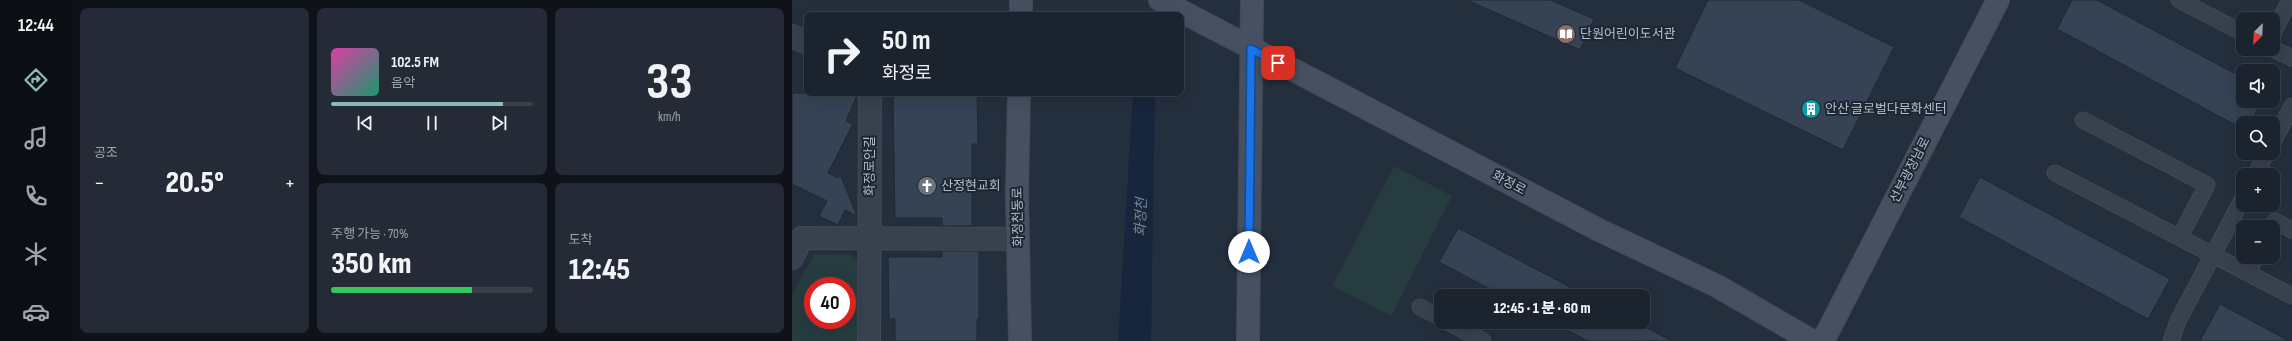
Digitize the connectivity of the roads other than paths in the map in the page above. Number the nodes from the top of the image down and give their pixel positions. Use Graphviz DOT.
graph roads {
  1 [pos="1021,0"];
  2 [pos="1160,0"];
  3 [pos="1252,0"];
  4 [pos="1998,0"];
  5 [pos="2179,0"];
  6 [pos="2290,0"];
  7 [pos="1021,12"];
  8 [pos="2280,19"];
  9 [pos="2236,29"];
  10 [pos="792,36"];
  11 [pos="804,42"];
  12 [pos="1251,49"];
  13 [pos="2280,52"];
  14 [pos="2292,58"];
  15 [pos="870,96"];
  16 [pos="1019,96"];
  17 [pos="2292,106"];
  18 [pos="2083,120"];
  19 [pos="2280,129"];
  20 [pos="2055,173"];
  21 [pos="2236,211"];
  22 [pos="2280,224"];
  23 [pos="2292,230"];
  24 [pos="2180,237"];
  25 [pos="871,239"];
  26 [pos="1018,239"];
  27 [pos="2213,255"];
  28 [pos="792,258"];
  29 [pos="2252,264"];
  30 [pos="2248,273"];
  31 [pos="2292,296"];
  32 [pos="1420,306"];
  33 [pos="1434,314"];
  34 [pos="1461,329"];
  35 [pos="869,341"];
  36 [pos="1020,341"];
  37 [pos="1248,341"];
  38 [pos="1483,341"];
  39 [pos="1812,341"];
  40 [pos="1823,341"];
  41 [pos="2171,341"];
  1 -- 7 [label="street"];
  2 -- 12 [label="street, 화정로"];
  3 -- 12 [label="street"];
  4 -- 40 [label="street, 선부광장남로"];
  5 -- 9 [label="lane"];
  6 -- 8 [label="lane"];
  10 -- 11 [label="street"];
  12 -- 37 [label="street"];
  12 -- 39 [label="street, 화정로"];
  13 -- 14 [label="lane"];
  15 -- 25 [label="street, 화정로안길"];
  16 -- 26 [label="street, 화정천동로"];
  17 -- 19 [label="lane"];
  18 -- 24 [label="lane"];
  20 -- 24 [label="lane"];
  21 -- 27 [label="lane"];
  22 -- 23 [label="lane"];
  24 -- 27 [label="lane"];
  25 -- 26 [label="street"];
  25 -- 28 [label="street"];
  25 -- 35 [label="street, 화정로안길"];
  26 -- 36 [label="street, 화정천동로"];
  27 -- 30 [label="lane"];
  27 -- 41 [label="lane"];
  29 -- 30 [label="lane"];
  30 -- 31 [label="lane"];
  32 -- 33 [label="lane"];
  34 -- 38 [label="lane"];
}
